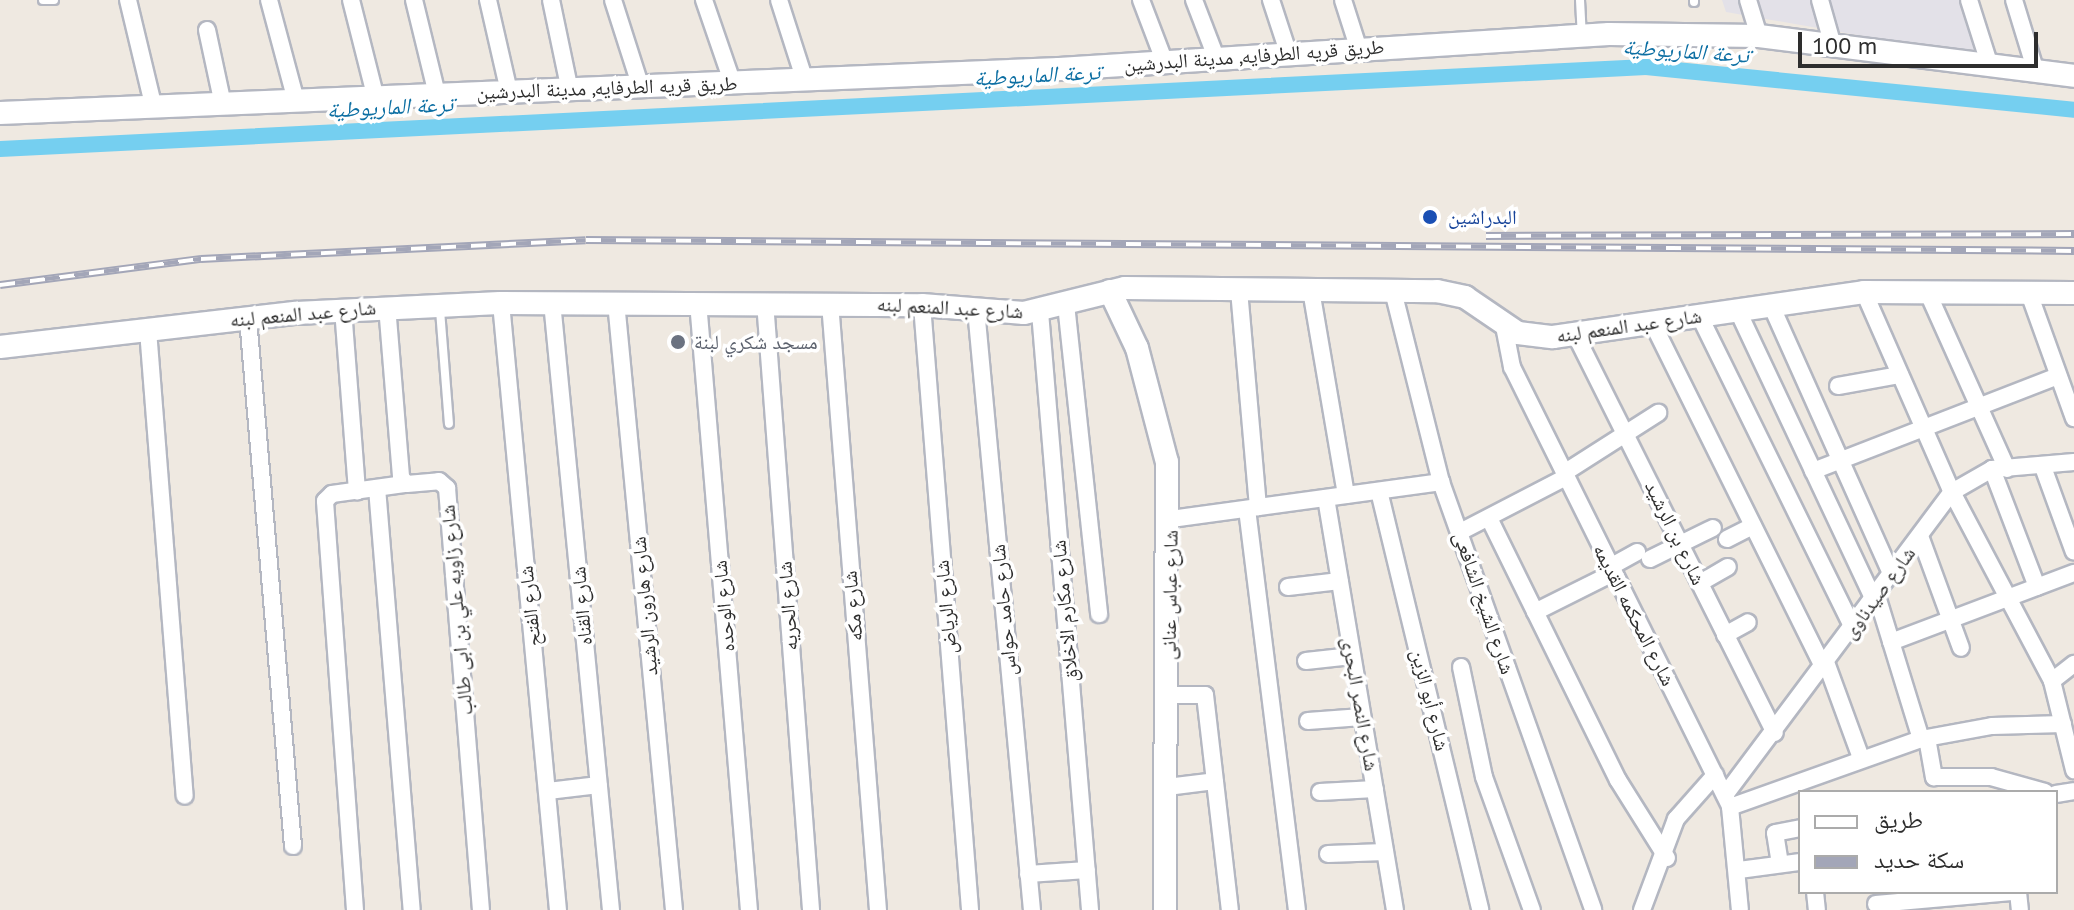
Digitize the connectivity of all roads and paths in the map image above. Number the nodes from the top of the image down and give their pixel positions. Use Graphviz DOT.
graph roads {
  1 [pos="43,0"];
  2 [pos="54,0"];
  3 [pos="128,0"];
  4 [pos="269,0"];
  5 [pos="351,0"];
  6 [pos="414,0"];
  7 [pos="488,0"];
  8 [pos="551,0"];
  9 [pos="613,0"];
  10 [pos="704,0"];
  11 [pos="779,0"];
  12 [pos="1141,0"];
  13 [pos="1194,0"];
  14 [pos="1271,0"];
  15 [pos="1343,0"];
  16 [pos="1580,0"];
  17 [pos="1748,0"];
  18 [pos="1820,0"];
  19 [pos="1969,0"];
  20 [pos="2014,0"];
  21 [pos="207,30"];
  22 [pos="1582,35"];
  23 [pos="1759,36"];
  24 [pos="1833,46"];
  25 [pos="1359,50"];
  26 [pos="1289,55"];
  27 [pos="1217,60"];
  28 [pos="1165,63"];
  29 [pos="1989,63"];
  30 [pos="2036,72"];
  31 [pos="2074,76"];
  32 [pos="805,81"];
  33 [pos="733,84"];
  34 [pos="641,88"];
  35 [pos="570,91"];
  36 [pos="509,92"];
  37 [pos="437,94"];
  38 [pos="375,95"];
  39 [pos="295,97"];
  40 [pos="222,100"];
  41 [pos="153,104"];
  42 [pos="0,113"];
  43 [pos="1239,290"];
  44 [pos="1311,290"];
  45 [pos="1110,291"];
  46 [pos="1393,291"];
  47 [pos="1927,291"];
  48 [pos="1864,292"];
  49 [pos="2074,293"];
  50 [pos="2030,296"];
  51 [pos="552,302"];
  52 [pos="616,302"];
  53 [pos="698,302"];
  54 [pos="765,302"];
  55 [pos="501,303"];
  56 [pos="830,303"];
  57 [pos="1066,304"];
  58 [pos="439,305"];
  59 [pos="922,305"];
  60 [pos="1771,305"];
  61 [pos="387,306"];
  62 [pos="343,309"];
  63 [pos="976,309"];
  64 [pos="1738,311"];
  65 [pos="1040,312"];
  66 [pos="1700,317"];
  67 [pos="248,318"];
  68 [pos="1653,324"];
  69 [pos="1504,326"];
  70 [pos="148,330"];
  71 [pos="1575,334"];
  72 [pos="0,347"];
  73 [pos="1900,375"];
  74 [pos="2058,376"];
  75 [pos="1838,386"];
  76 [pos="1979,407"];
  77 [pos="1658,413"];
  78 [pos="2074,418"];
  79 [pos="449,424"];
  80 [pos="1923,428"];
  81 [pos="1626,433"];
  82 [pos="1841,460"];
  83 [pos="2074,462"];
  84 [pos="2043,467"];
  85 [pos="2000,469"];
  86 [pos="1813,471"];
  87 [pos="1565,475"];
  88 [pos="1441,482"];
  89 [pos="404,484"];
  90 [pos="377,488"];
  91 [pos="357,491"];
  92 [pos="1379,491"];
  93 [pos="1952,492"];
  94 [pos="1346,495"];
  95 [pos="1326,498"];
  96 [pos="1253,508"];
  97 [pos="1489,518"];
  98 [pos="1171,519"];
  99 [pos="1753,526"];
  100 [pos="1713,528"];
  101 [pos="1460,532"];
  102 [pos="1920,536"];
  103 [pos="1727,539"];
  104 [pos="1680,544"];
  105 [pos="2074,552"];
  106 [pos="1728,567"];
  107 [pos="1611,570"];
  108 [pos="2074,573"];
  109 [pos="1892,575"];
  110 [pos="1340,581"];
  111 [pos="1700,583"];
  112 [pos="1288,587"];
  113 [pos="2037,587"];
  114 [pos="1876,598"];
  115 [pos="2005,599"];
  116 [pos="1535,612"];
  117 [pos="1099,614"];
  118 [pos="1951,619"];
  119 [pos="1748,622"];
  120 [pos="1853,628"];
  121 [pos="1725,635"];
  122 [pos="1891,642"];
  123 [pos="1961,648"];
  124 [pos="1352,656"];
  125 [pos="1306,661"];
  126 [pos="2074,664"];
  127 [pos="1461,667"];
  128 [pos="1826,667"];
  129 [pos="2052,681"];
  130 [pos="1169,695"];
  131 [pos="1362,717"];
  132 [pos="1308,721"];
  133 [pos="2063,724"];
  134 [pos="1775,733"];
  135 [pos="1924,739"];
  136 [pos="1861,758"];
  137 [pos="2074,770"];
  138 [pos="1715,775"];
  139 [pos="1215,781"];
  140 [pos="599,785"];
  141 [pos="1167,787"];
  142 [pos="1375,789"];
  143 [pos="2038,790"];
  144 [pos="548,791"];
  145 [pos="1320,792"];
  146 [pos="185,796"];
  147 [pos="1728,801"];
  148 [pos="1798,828"];
  149 [pos="293,846"];
  150 [pos="1385,852"];
  151 [pos="1328,854"];
  152 [pos="1667,858"];
  153 [pos="1798,862"];
  154 [pos="1780,864"];
  155 [pos="1087,870"];
  156 [pos="1739,870"];
  157 [pos="1028,874"];
  158 [pos="1998,894"];
  159 [pos="1876,902"];
  160 [pos="1935,904"];
  161 [pos="355,910"];
  162 [pos="412,910"];
  163 [pos="481,910"];
  164 [pos="558,910"];
  165 [pos="611,910"];
  166 [pos="674,910"];
  167 [pos="749,910"];
  168 [pos="811,910"];
  169 [pos="878,910"];
  170 [pos="970,910"];
  171 [pos="1032,910"];
  172 [pos="1090,910"];
  173 [pos="1165,910"];
  174 [pos="1230,910"];
  175 [pos="1297,910"];
  176 [pos="1395,910"];
  177 [pos="1480,910"];
  178 [pos="1532,910"];
  179 [pos="1593,910"];
  180 [pos="1642,910"];
  181 [pos="1740,910"];
  1 -- 2 [label="lane"];
  3 -- 41 [label="street"];
  4 -- 39 [label="street"];
  5 -- 38 [label="street"];
  6 -- 37 [label="street"];
  7 -- 36 [label="street"];
  8 -- 35 [label="street"];
  9 -- 34 [label="street"];
  10 -- 33 [label="street"];
  11 -- 32 [label="street"];
  12 -- 28 [label="street"];
  13 -- 27 [label="street"];
  14 -- 26 [label="street"];
  15 -- 25 [label="street"];
  16 -- 22 [label="lane"];
  17 -- 23 [label="street"];
  18 -- 24 [label="street"];
  19 -- 29 [label="street"];
  20 -- 30 [label="street"];
  21 -- 40 [label="street"];
  22 -- 23 [label="main road, طريق قريه الطرفايه, مدينة البدرشين"];
  22 -- 25 [label="main road, طريق قريه الطرفايه, مدينة البدرشين"];
  23 -- 24 [label="main road, طريق قريه الطرفايه, مدينة البدرشين"];
  24 -- 29 [label="main road, طريق قريه الطرفايه, مدينة البدرشين"];
  25 -- 26 [label="main road, طريق قريه الطرفايه, مدينة البدرشين"];
  26 -- 27 [label="main road, طريق قريه الطرفايه, مدينة البدرشين"];
  27 -- 28 [label="main road, طريق قريه الطرفايه, مدينة البدرشين"];
  28 -- 32 [label="main road, طريق قريه الطرفايه, مدينة البدرشين"];
  29 -- 30 [label="main road, طريق قريه الطرفايه, مدينة البدرشين"];
  30 -- 31 [label="main road, طريق قريه الطرفايه, مدينة البدرشين"];
  32 -- 33 [label="main road, طريق قريه الطرفايه, مدينة البدرشين"];
  33 -- 34 [label="main road, طريق قريه الطرفايه, مدينة البدرشين"];
  34 -- 35 [label="main road, طريق قريه الطرفايه, مدينة البدرشين"];
  35 -- 36 [label="main road, طريق قريه الطرفايه, مدينة البدرشين"];
  36 -- 37 [label="main road, طريق قريه الطرفايه, مدينة البدرشين"];
  37 -- 38 [label="main road, طريق قريه الطرفايه, مدينة البدرشين"];
  38 -- 39 [label="main road, طريق قريه الطرفايه, مدينة البدرشين"];
  39 -- 40 [label="main road, طريق قريه الطرفايه, مدينة البدرشين"];
  40 -- 41 [label="main road, طريق قريه الطرفايه, مدينة البدرشين"];
  41 -- 42 [label="main road, طريق قريه الطرفايه, مدينة البدرشين"];
  43 -- 44 [label="main road, شارع عبد المنعم لبنه"];
  43 -- 45 [label="main road, شارع عبد المنعم لبنه"];
  43 -- 96 [label="street"];
  44 -- 46 [label="main road, شارع عبد المنعم لبنه"];
  44 -- 94 [label="street"];
  45 -- 57 [label="main road, شارع عبد المنعم لبنه"];
  45 -- 98 [label="main road, شارع عباس عنانى"];
  46 -- 69 [label="main road, شارع عبد المنعم لبنه"];
  46 -- 88 [label="street, شارع الشيخ الشافعى"];
  47 -- 48 [label="main road, شارع عبد المنعم لبنه"];
  47 -- 50 [label="main road, شارع عبد المنعم لبنه"];
  47 -- 76 [label="street"];
  48 -- 60 [label="main road, شارع عبد المنعم لبنه"];
  48 -- 73 [label="street"];
  49 -- 50 [label="main road, شارع عبد المنعم لبنه"];
  50 -- 74 [label="street"];
  51 -- 52 [label="main road, شارع عبد المنعم لبنه"];
  51 -- 55 [label="main road, شارع عبد المنعم لبنه"];
  51 -- 140 [label="street, شارع القناه"];
  52 -- 53 [label="main road, شارع عبد المنعم لبنه"];
  52 -- 166 [label="street, شارع هارون الرشيد"];
  53 -- 54 [label="main road, شارع عبد المنعم لبنه"];
  53 -- 167 [label="street, شارع الوحده"];
  54 -- 56 [label="main road, شارع عبد المنعم لبنه"];
  54 -- 168 [label="street, شارع الحريه"];
  55 -- 58 [label="main road, شارع عبد المنعم لبنه"];
  55 -- 144 [label="street, شارع الفتح"];
  56 -- 59 [label="main road, شارع عبد المنعم لبنه"];
  56 -- 169 [label="street, شارع مكه"];
  57 -- 65 [label="main road, شارع عبد المنعم لبنه"];
  57 -- 117 [label="street"];
  58 -- 61 [label="main road, شارع عبد المنعم لبنه"];
  58 -- 79 [label="lane"];
  59 -- 63 [label="main road, شارع عبد المنعم لبنه"];
  59 -- 170 [label="street, شارع الرياض"];
  60 -- 64 [label="main road, شارع عبد المنعم لبنه"];
  60 -- 82 [label="street"];
  61 -- 62 [label="main road, شارع عبد المنعم لبنه"];
  61 -- 89 [label="street"];
  62 -- 67 [label="main road, شارع عبد المنعم لبنه"];
  62 -- 91 [label="street"];
  63 -- 65 [label="main road, شارع عبد المنعم لبنه"];
  63 -- 157 [label="street, شارع حامد حواس"];
  64 -- 66 [label="main road, شارع عبد المنعم لبنه"];
  64 -- 86 [label="street"];
  65 -- 155 [label="street, شارع مكارم الاخلاق"];
  66 -- 68 [label="main road, شارع عبد المنعم لبنه"];
  66 -- 120 [label="street"];
  67 -- 70 [label="main road, شارع عبد المنعم لبنه"];
  67 -- 149 [label="street"];
  68 -- 71 [label="main road, شارع عبد المنعم لبنه"];
  68 -- 99 [label="street"];
  69 -- 71 [label="main road, شارع عبد المنعم لبنه"];
  69 -- 87 [label="street, شارع المحكمه القديمه"];
  70 -- 72 [label="main road, شارع عبد المنعم لبنه"];
  70 -- 146 [label="street"];
  71 -- 81 [label="street, شارع بن الرشيد"];
  73 -- 75 [label="street"];
  73 -- 80 [label="street"];
  74 -- 76 [label="street"];
  74 -- 78 [label="street"];
  76 -- 80 [label="street"];
  76 -- 85 [label="street"];
  77 -- 81 [label="street"];
  80 -- 82 [label="street"];
  80 -- 93 [label="street"];
  81 -- 87 [label="street"];
  81 -- 104 [label="street, شارع بن الرشيد"];
  82 -- 86 [label="street"];
  82 -- 109 [label="street"];
  83 -- 84 [label="street, شارع صيدناوى"];
  84 -- 85 [label="street, شارع صيدناوى"];
  84 -- 105 [label="street"];
  85 -- 93 [label="street, شارع صيدناوى"];
  85 -- 113 [label="street"];
  86 -- 114 [label="street"];
  87 -- 97 [label="street"];
  87 -- 107 [label="street, شارع المحكمه القديمه"];
  88 -- 92 [label="street"];
  88 -- 101 [label="street, شارع الشيخ الشافعى"];
  89 -- 90 [label="street, شارع زاويه علي بن ابى طالب"];
  89 -- 163 [label="street, شارع زاويه علي بن ابى طالب"];
  90 -- 91 [label="street, شارع زاويه علي بن ابى طالب"];
  90 -- 162 [label="street"];
  91 -- 161 [label="street, شارع زاويه علي بن ابى طالب"];
  92 -- 94 [label="street"];
  92 -- 177 [label="street, شارع أبو الزين"];
  93 -- 102 [label="street, شارع صيدناوى"];
  93 -- 115 [label="street"];
  94 -- 95 [label="street"];
  95 -- 96 [label="street"];
  95 -- 110 [label="street, شارع النصر البحرى"];
  96 -- 98 [label="street"];
  96 -- 175 [label="street"];
  97 -- 101 [label="street"];
  97 -- 116 [label="street"];
  98 -- 130 [label="main road, شارع عباس عنانى"];
  99 -- 103 [label="street"];
  99 -- 128 [label="street"];
  100 -- 104 [label="street"];
  101 -- 179 [label="street, شارع الشيخ الشافعى"];
  102 -- 109 [label="street, شارع صيدناوى"];
  102 -- 118 [label="street"];
  104 -- 107 [label="street"];
  104 -- 111 [label="street, شارع بن الرشيد"];
  106 -- 111 [label="street"];
  107 -- 116 [label="street"];
  107 -- 138 [label="street, شارع المحكمه القديمه"];
  108 -- 113 [label="street"];
  109 -- 114 [label="street, شارع صيدناوى"];
  110 -- 112 [label="street"];
  110 -- 124 [label="street, شارع النصر البحرى"];
  111 -- 121 [label="street, شارع بن الرشيد"];
  113 -- 115 [label="street"];
  114 -- 120 [label="street, شارع صيدناوى"];
  114 -- 122 [label="street"];
  115 -- 118 [label="street"];
  115 -- 129 [label="street"];
  116 -- 152 [label="street"];
  118 -- 122 [label="street"];
  118 -- 123 [label="street"];
  119 -- 121 [label="street"];
  120 -- 128 [label="street, شارع صيدناوى"];
  121 -- 134 [label="street, شارع بن الرشيد"];
  122 -- 135 [label="street"];
  124 -- 125 [label="street"];
  124 -- 131 [label="street, شارع النصر البحرى"];
  126 -- 129 [label="street"];
  127 -- 178 [label="street"];
  128 -- 134 [label="street, شارع صيدناوى"];
  128 -- 136 [label="street"];
  129 -- 133 [label="street"];
  130 -- 139 [label="street"];
  130 -- 141 [label="main road, شارع عباس عنانى"];
  131 -- 132 [label="street"];
  131 -- 142 [label="street, شارع النصر البحرى"];
  133 -- 135 [label="street"];
  133 -- 137 [label="street"];
  134 -- 147 [label="street, شارع صيدناوى"];
  135 -- 136 [label="street"];
  135 -- 143 [label="street"];
  136 -- 147 [label="street"];
  138 -- 147 [label="street, شارع المحكمه القديمه"];
  138 -- 152 [label="street"];
  139 -- 141 [label="street"];
  139 -- 174 [label="street"];
  140 -- 144 [label="street"];
  140 -- 165 [label="street, شارع القناه"];
  141 -- 173 [label="main road, شارع عباس عنانى"];
  142 -- 145 [label="street"];
  142 -- 150 [label="street, شارع النصر البحرى"];
  144 -- 164 [label="street, شارع الفتح"];
  147 -- 156 [label="street, شارع المحكمه القديمه"];
  148 -- 154 [label="street"];
  150 -- 151 [label="street"];
  150 -- 176 [label="street, شارع النصر البحرى"];
  152 -- 180 [label="street"];
  153 -- 154 [label="street"];
  154 -- 156 [label="street"];
  155 -- 157 [label="street"];
  155 -- 172 [label="street, شارع مكارم الاخلاق"];
  156 -- 181 [label="street, شارع المحكمه القديمه"];
  157 -- 171 [label="street, شارع حامد حواس"];
  158 -- 160 [label="street"];
  159 -- 160 [label="street"];
}
